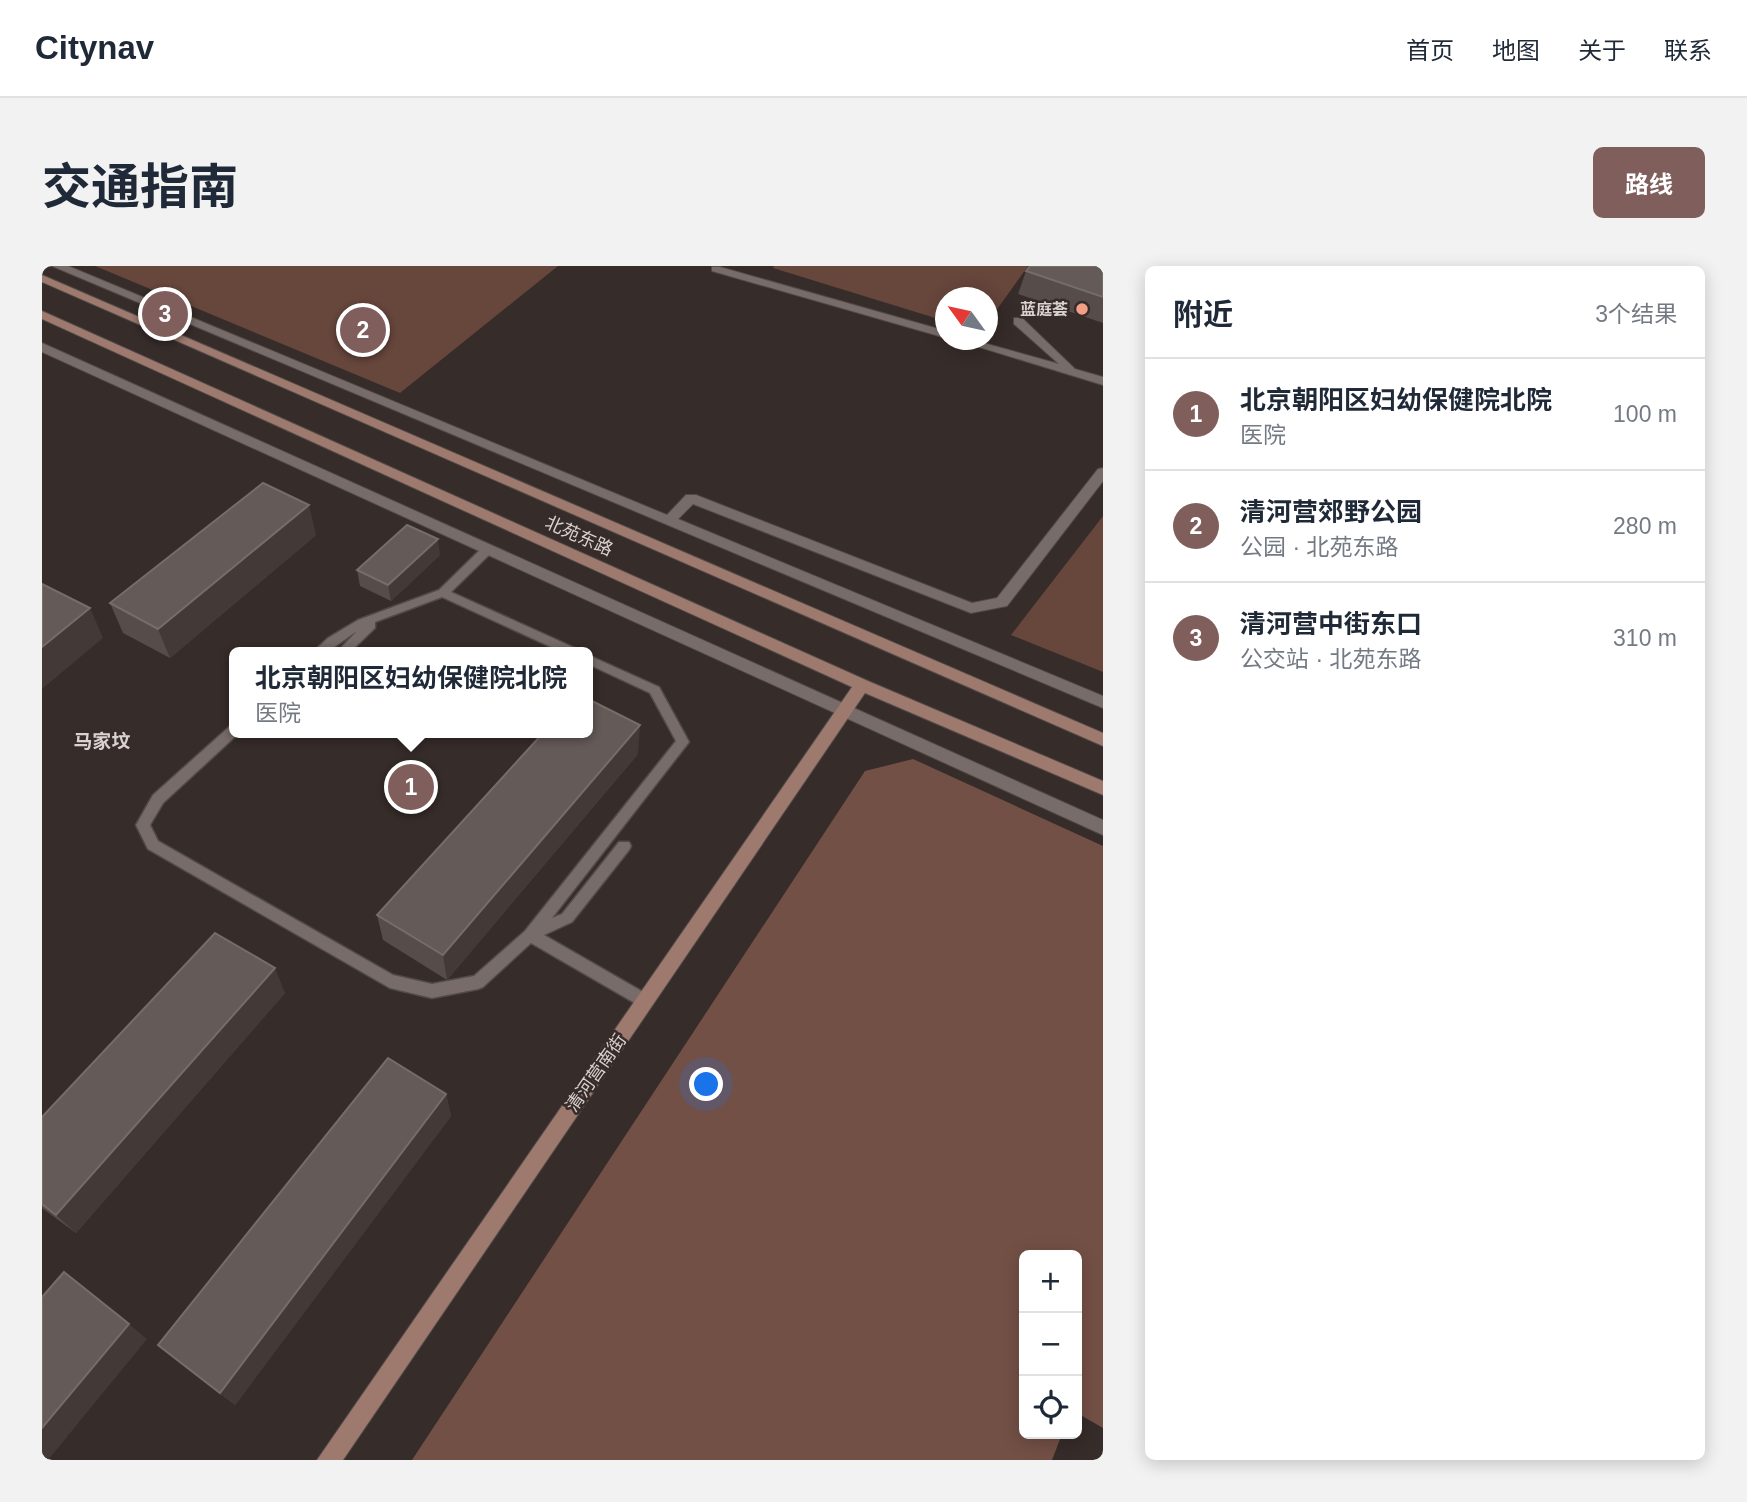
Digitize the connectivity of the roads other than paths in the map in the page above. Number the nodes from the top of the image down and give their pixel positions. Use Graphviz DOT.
graph roads {
  1 [pos="58,266"];
  2 [pos="716,269"];
  3 [pos="42,278"];
  4 [pos="42,315"];
  5 [pos="1018,321"];
  6 [pos="935,332"];
  7 [pos="42,347"];
  8 [pos="997,350"];
  9 [pos="1072,371"];
  10 [pos="1103,381"];
  11 [pos="1103,472"];
  12 [pos="669,521"];
  13 [pos="488,549"];
  14 [pos="443,593"];
  15 [pos="385,612"];
  16 [pos="324,647"];
  17 [pos="347,647"];
  18 [pos="562,647"];
  19 [pos="593,661"];
  20 [pos="862,685"];
  21 [pos="1103,702"];
  22 [pos="845,710"];
  23 [pos="229,735"];
  24 [pos="1103,740"];
  25 [pos="1103,788"];
  26 [pos="1103,828"];
  27 [pos="624,846"];
  28 [pos="530,935"];
  29 [pos="645,1001"];
  30 [pos="329,1460"];
  1 -- 12 [label="street"];
  2 -- 6 [label="street"];
  3 -- 24 [label="main road, 北苑东路"];
  4 -- 20 [label="main road, 北苑东路"];
  5 -- 9 [label="street"];
  7 -- 13 [label="street"];
  8 -- 9 [label="street"];
  9 -- 10 [label="street"];
  11 -- 12 [label="street"];
  12 -- 21 [label="street"];
  13 -- 14 [label="lane"];
  13 -- 22 [label="street"];
  14 -- 15 [label="lane"];
  14 -- 18 [label="lane"];
  15 -- 16 [label="lane"];
  15 -- 17 [label="lane"];
  19 -- 28 [label="lane"];
  20 -- 22 [label="main road, 清河营南街"];
  20 -- 25 [label="main road, 北苑东路"];
  22 -- 26 [label="street"];
  22 -- 29 [label="main road, 清河营南街"];
  23 -- 28 [label="lane"];
  27 -- 28 [label="lane"];
  28 -- 29 [label="lane"];
  29 -- 30 [label="main road, 清河营南街"];
}
